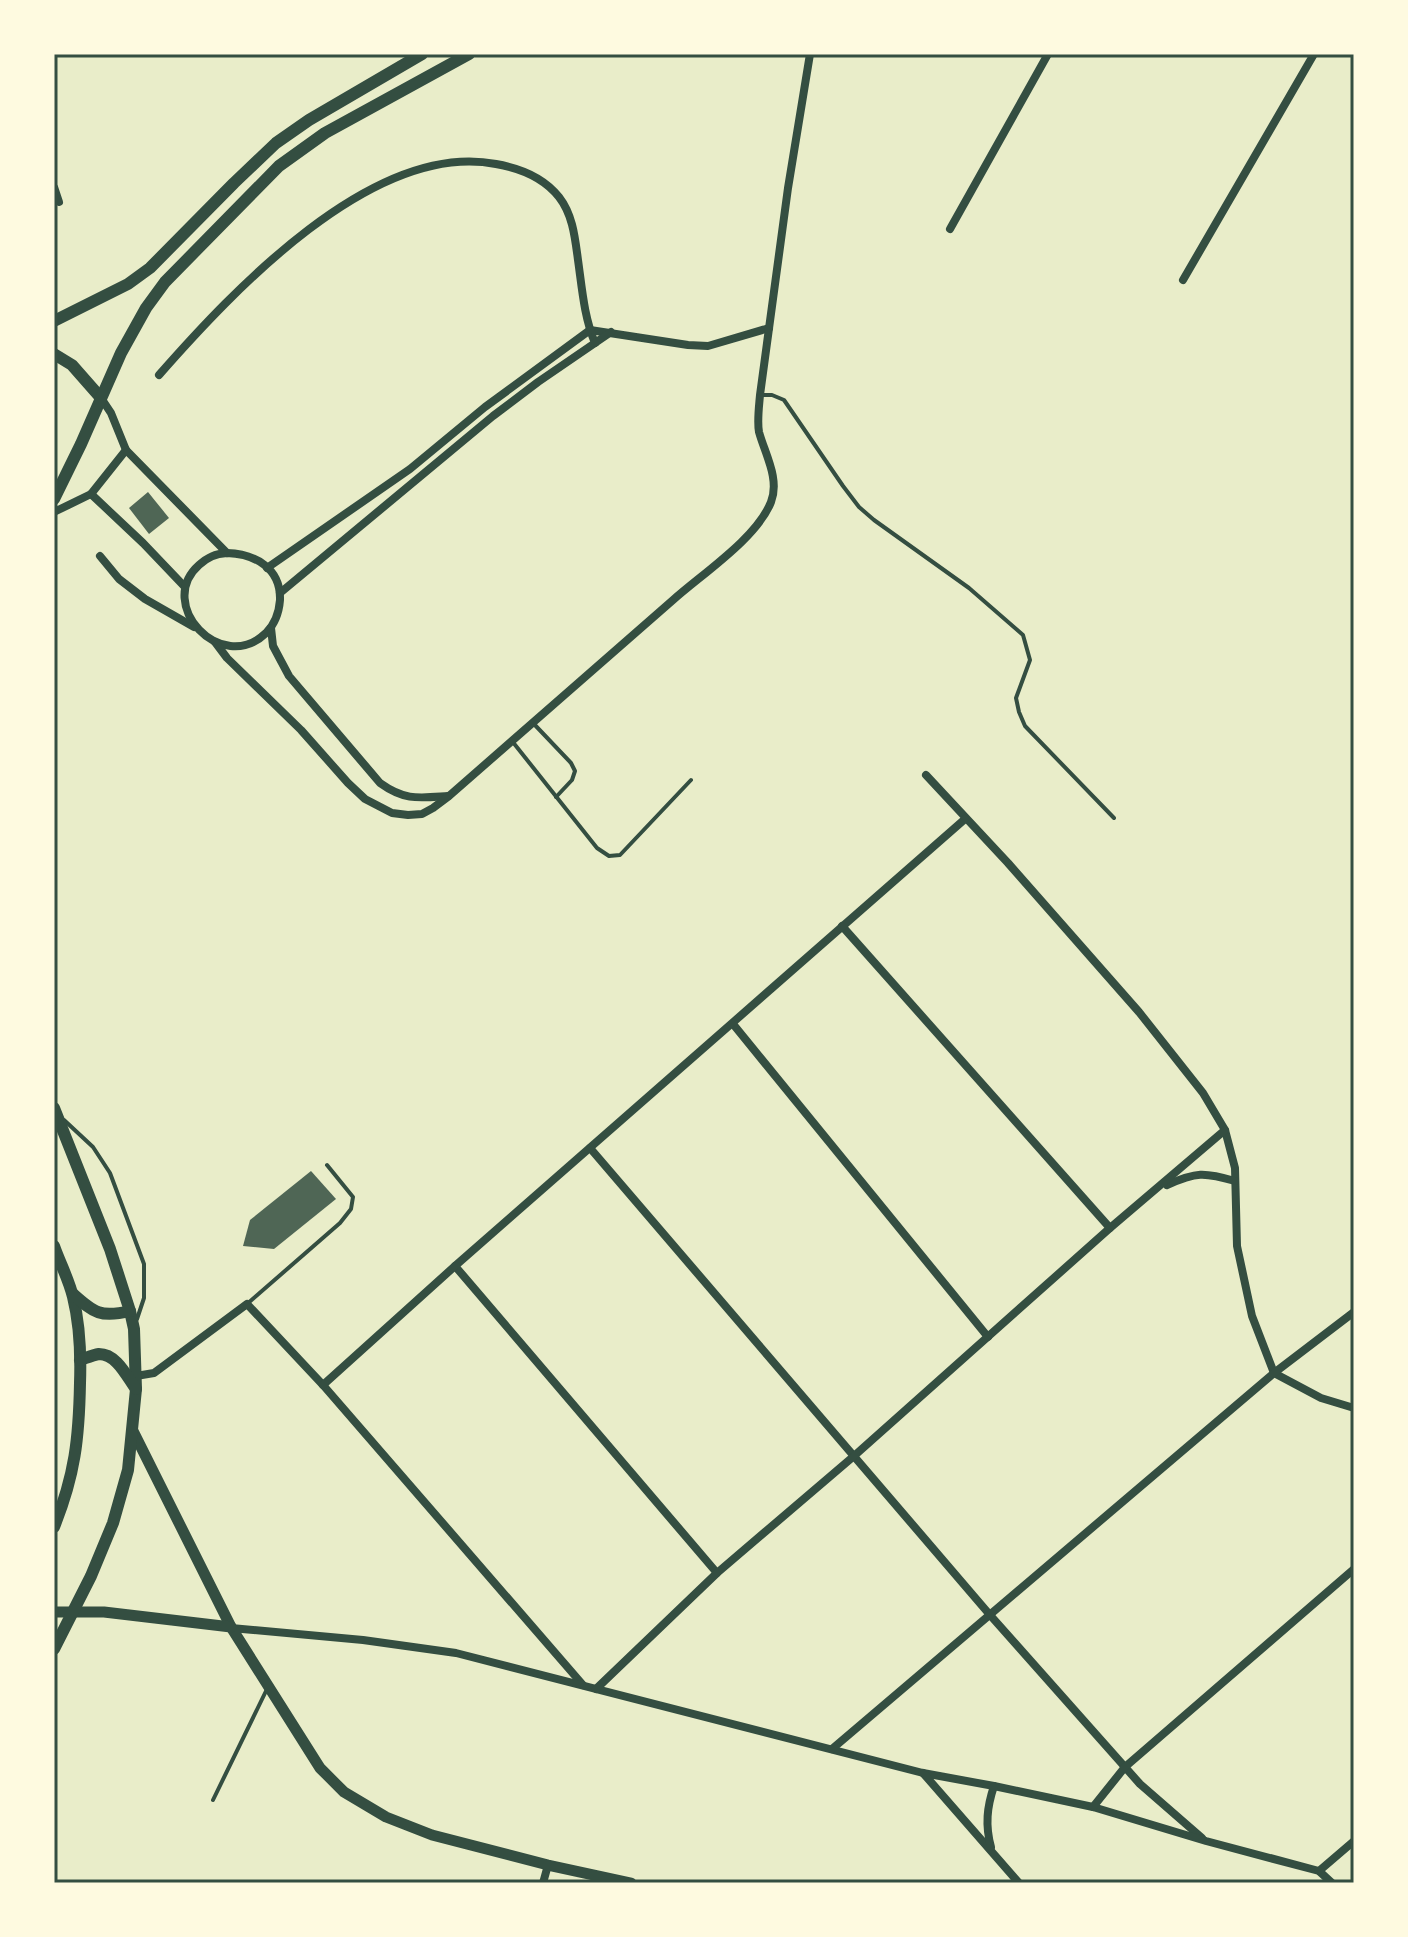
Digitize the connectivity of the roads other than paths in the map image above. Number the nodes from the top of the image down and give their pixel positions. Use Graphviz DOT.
graph roads {
  1 [pos="422,54"];
  2 [pos="469,54"];
  3 [pos="810,54"];
  4 [pos="1048,54"];
  5 [pos="1314,54"];
  6 [pos="54,187"];
  7 [pos="59,202"];
  8 [pos="950,229"];
  9 [pos="1183,280"];
  10 [pos="54,321"];
  11 [pos="769,328"];
  12 [pos="590,330"];
  13 [pos="611,332"];
  14 [pos="595,343"];
  15 [pos="54,354"];
  16 [pos="159,375"];
  17 [pos="760,395"];
  18 [pos="101,398"];
  19 [pos="126,450"];
  20 [pos="91,494"];
  21 [pos="54,499"];
  22 [pos="54,512"];
  23 [pos="227,553"];
  24 [pos="100,556"];
  25 [pos="267,568"];
  26 [pos="184,586"];
  27 [pos="280,593"];
  28 [pos="271,628"];
  29 [pos="198,629"];
  30 [pos="215,642"];
  31 [pos="533,723"];
  32 [pos="512,741"];
  33 [pos="926,775"];
  34 [pos="691,780"];
  35 [pos="449,796"];
  36 [pos="556,797"];
  37 [pos="1114,818"];
  38 [pos="965,819"];
  39 [pos="842,926"];
  40 [pos="733,1024"];
  41 [pos="55,1110"];
  42 [pos="1225,1130"];
  43 [pos="590,1148"];
  44 [pos="327,1165"];
  45 [pos="1235,1181"];
  46 [pos="1159,1188"];
  47 [pos="1110,1228"];
  48 [pos="54,1246"];
  49 [pos="455,1266"];
  50 [pos="73,1294"];
  51 [pos="247,1304"];
  52 [pos="130,1311"];
  53 [pos="1354,1312"];
  54 [pos="134,1329"];
  55 [pos="988,1337"];
  56 [pos="80,1360"];
  57 [pos="1274,1373"];
  58 [pos="136,1383"];
  59 [pos="323,1385"];
  60 [pos="1354,1408"];
  61 [pos="133,1431"];
  62 [pos="854,1456"];
  63 [pos="54,1527"];
  64 [pos="1354,1569"];
  65 [pos="717,1573"];
  66 [pos="54,1612"];
  67 [pos="71,1613"];
  68 [pos="990,1615"];
  69 [pos="231,1627"];
  70 [pos="54,1649"];
  71 [pos="584,1686"];
  72 [pos="268,1687"];
  73 [pos="596,1689"];
  74 [pos="832,1749"];
  75 [pos="1125,1767"];
  76 [pos="923,1773"];
  77 [pos="994,1786"];
  78 [pos="213,1800"];
  79 [pos="1093,1807"];
  80 [pos="1206,1841"];
  81 [pos="1354,1841"];
  82 [pos="992,1852"];
  83 [pos="548,1865"];
  84 [pos="1319,1871"];
  85 [pos="543,1883"];
  86 [pos="631,1883"];
  87 [pos="1019,1883"];
  88 [pos="1332,1883"];
  1 -- 10 [label="main road"];
  2 -- 18 [label="main road"];
  3 -- 11 [label="street"];
  4 -- 8 [label="street"];
  5 -- 9 [label="street"];
  6 -- 7 [label="street"];
  11 -- 13 [label="street"];
  11 -- 17 [label="street"];
  12 -- 13 [label="street"];
  12 -- 14 [label="street"];
  12 -- 16 [label="street"];
  12 -- 25 [label="street"];
  13 -- 14 [label="street"];
  14 -- 27 [label="street"];
  15 -- 18 [label="main road"];
  17 -- 31 [label="street"];
  17 -- 37 [label="lane"];
  18 -- 19 [label="street"];
  18 -- 21 [label="main road"];
  19 -- 20 [label="street"];
  19 -- 23 [label="street"];
  20 -- 22 [label="street"];
  20 -- 26 [label="street"];
  23 -- 25 [label="street"];
  23 -- 26 [label="street"];
  24 -- 29 [label="street"];
  25 -- 27 [label="street"];
  26 -- 29 [label="street"];
  27 -- 28 [label="street"];
  28 -- 30 [label="street"];
  28 -- 35 [label="street"];
  29 -- 30 [label="street"];
  30 -- 35 [label="street"];
  31 -- 32 [label="street"];
  31 -- 36 [label="lane"];
  32 -- 35 [label="street"];
  32 -- 36 [label="lane"];
  33 -- 38 [label="street"];
  34 -- 36 [label="lane"];
  38 -- 39 [label="street"];
  38 -- 42 [label="street"];
  39 -- 40 [label="street"];
  39 -- 47 [label="street"];
  40 -- 43 [label="street"];
  40 -- 55 [label="street"];
  41 -- 52 [label="main road"];
  41 -- 54 [label="lane"];
  42 -- 45 [label="street"];
  42 -- 46 [label="street"];
  43 -- 49 [label="street"];
  43 -- 62 [label="street"];
  44 -- 51 [label="lane"];
  45 -- 46 [label="street"];
  45 -- 57 [label="street"];
  46 -- 47 [label="street"];
  47 -- 55 [label="street"];
  48 -- 50 [label="main road"];
  49 -- 59 [label="street"];
  49 -- 65 [label="street"];
  50 -- 52 [label="main road"];
  50 -- 56 [label="main road"];
  51 -- 58 [label="street"];
  51 -- 59 [label="street"];
  52 -- 54 [label="main road"];
  53 -- 57 [label="street"];
  54 -- 58 [label="main road"];
  55 -- 62 [label="street"];
  56 -- 58 [label="main road"];
  56 -- 63 [label="main road"];
  57 -- 60 [label="street"];
  57 -- 68 [label="street"];
  58 -- 61 [label="main road"];
  59 -- 71 [label="street"];
  61 -- 67 [label="main road"];
  61 -- 69 [label="main road"];
  62 -- 65 [label="street"];
  62 -- 68 [label="street"];
  64 -- 75 [label="street"];
  65 -- 73 [label="street"];
  66 -- 67 [label="main road"];
  67 -- 69 [label="main road"];
  67 -- 70 [label="main road"];
  68 -- 74 [label="street"];
  68 -- 75 [label="street"];
  69 -- 71 [label="street"];
  69 -- 72 [label="main road"];
  71 -- 73 [label="street"];
  72 -- 78 [label="lane"];
  72 -- 83 [label="main road"];
  73 -- 74 [label="street"];
  74 -- 76 [label="street"];
  75 -- 79 [label="street"];
  75 -- 80 [label="street"];
  76 -- 77 [label="street"];
  76 -- 82 [label="street"];
  77 -- 79 [label="street"];
  77 -- 82 [label="street"];
  79 -- 80 [label="street"];
  80 -- 84 [label="street"];
  81 -- 84 [label="street"];
  82 -- 87 [label="street"];
  83 -- 85 [label="street"];
  83 -- 86 [label="main road"];
  84 -- 88 [label="street"];
}
